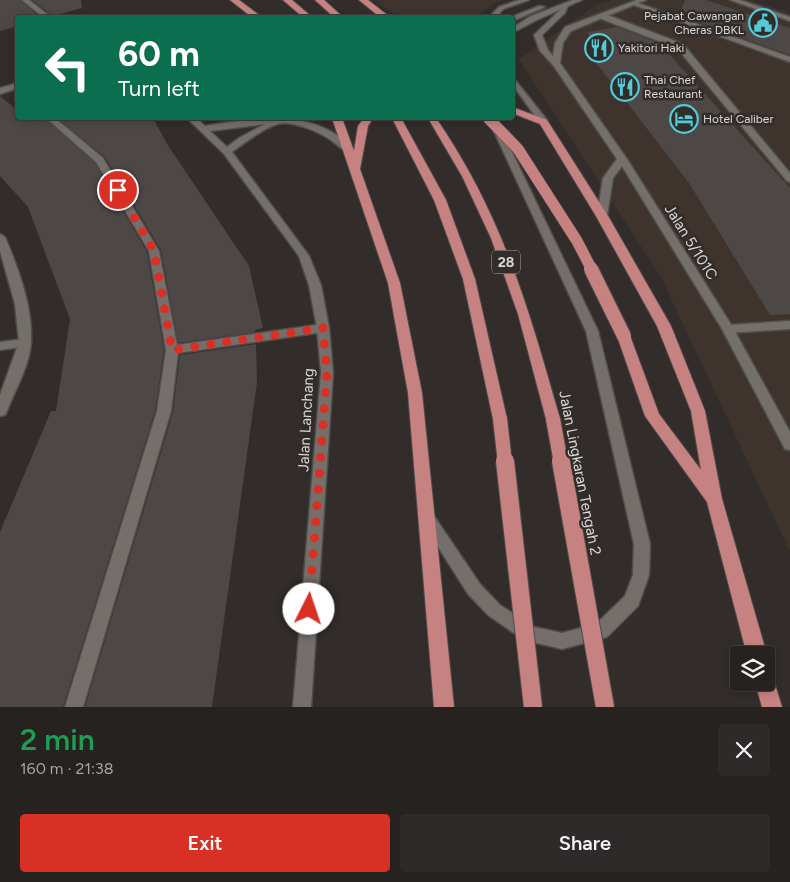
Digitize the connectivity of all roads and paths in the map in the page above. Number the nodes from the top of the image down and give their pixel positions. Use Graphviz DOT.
graph roads {
  1 [pos="24,0"];
  2 [pos="234,0"];
  3 [pos="287,0"];
  4 [pos="319,0"];
  5 [pos="363,0"];
  6 [pos="526,0"];
  7 [pos="579,0"];
  8 [pos="643,0"];
  9 [pos="733,0"];
  10 [pos="565,2"];
  11 [pos="633,3"];
  12 [pos="501,4"];
  13 [pos="45,15"];
  14 [pos="255,15"];
  15 [pos="305,15"];
  16 [pos="336,15"];
  17 [pos="383,15"];
  18 [pos="493,15"];
  19 [pos="602,16"];
  20 [pos="515,17"];
  21 [pos="790,19"];
  22 [pos="515,29"];
  23 [pos="790,60"];
  24 [pos="556,63"];
  25 [pos="515,82"];
  26 [pos="15,87"];
  27 [pos="0,91"];
  28 [pos="515,111"];
  29 [pos="52,120"];
  30 [pos="193,120"];
  31 [pos="338,120"];
  32 [pos="367,120"];
  33 [pos="397,120"];
  34 [pos="433,120"];
  35 [pos="490,120"];
  36 [pos="493,120"];
  37 [pos="277,121"];
  38 [pos="544,122"];
  39 [pos="205,129"];
  40 [pos="348,150"];
  41 [pos="227,152"];
  42 [pos="622,159"];
  43 [pos="356,167"];
  44 [pos="790,179"];
  45 [pos="602,216"];
  46 [pos="0,237"];
  47 [pos="4,254"];
  48 [pos="790,325"];
  49 [pos="323,328"];
  50 [pos="728,329"];
  51 [pos="25,343"];
  52 [pos="0,346"];
  53 [pos="172,350"];
  54 [pos="0,411"];
  55 [pos="790,445"];
  56 [pos="714,499"];
  57 [pos="426,514"];
  58 [pos="755,646"];
  59 [pos="768,691"];
  60 [pos="444,703"];
  61 [pos="74,707"];
  62 [pos="302,707"];
  63 [pos="533,707"];
  64 [pos="605,707"];
  65 [pos="772,707"];
  1 -- 13 [label="street"];
  2 -- 14 [label="highway"];
  3 -- 15 [label="highway"];
  4 -- 16 [label="highway"];
  5 -- 17 [label="highway"];
  6 -- 12 [label="street"];
  7 -- 10 [label="street"];
  8 -- 11 [label="street"];
  9 -- 21 [label="street"];
  10 -- 20 [label="street"];
  10 -- 22 [label="street"];
  10 -- 24 [label="street, Jalan 5/101C"];
  11 -- 19 [label="street"];
  11 -- 23 [label="street"];
  12 -- 18 [label="street"];
  19 -- 24 [label="street"];
  19 -- 44 [label="street"];
  24 -- 42 [label="street, Jalan 5/101C"];
  25 -- 38 [label="street"];
  26 -- 27 [label="street"];
  28 -- 38 [label="highway"];
  29 -- 53 [label="street"];
  30 -- 39 [label="street, Jalan Lanchang"];
  31 -- 40 [label="highway"];
  32 -- 43 [label="highway"];
  33 -- 63 [label="highway, bridge"];
  34 -- 64 [label="highway, Jalan Lingkaran Tengah 2 / 28, bridge"];
  35 -- 56 [label="highway, bridge"];
  36 -- 57 [label="street"];
  37 -- 39 [label="street"];
  37 -- 40 [label="street"];
  37 -- 41 [label="street"];
  38 -- 45 [label="highway"];
  39 -- 41 [label="street, Jalan Lanchang"];
  40 -- 43 [label="highway"];
  41 -- 49 [label="street, Jalan Lanchang"];
  42 -- 45 [label="street"];
  42 -- 50 [label="street, Jalan 5/101C"];
  43 -- 57 [label="highway"];
  45 -- 56 [label="highway"];
  46 -- 47 [label="street"];
  47 -- 51 [label="street"];
  48 -- 50 [label="street"];
  49 -- 53 [label="street"];
  49 -- 62 [label="street, Jalan Lanchang"];
  50 -- 55 [label="street, Jalan 5/101C"];
  51 -- 52 [label="street"];
  51 -- 54 [label="street"];
  53 -- 61 [label="street"];
  56 -- 58 [label="highway"];
  57 -- 60 [label="highway"];
  59 -- 65 [label="highway"];
}
